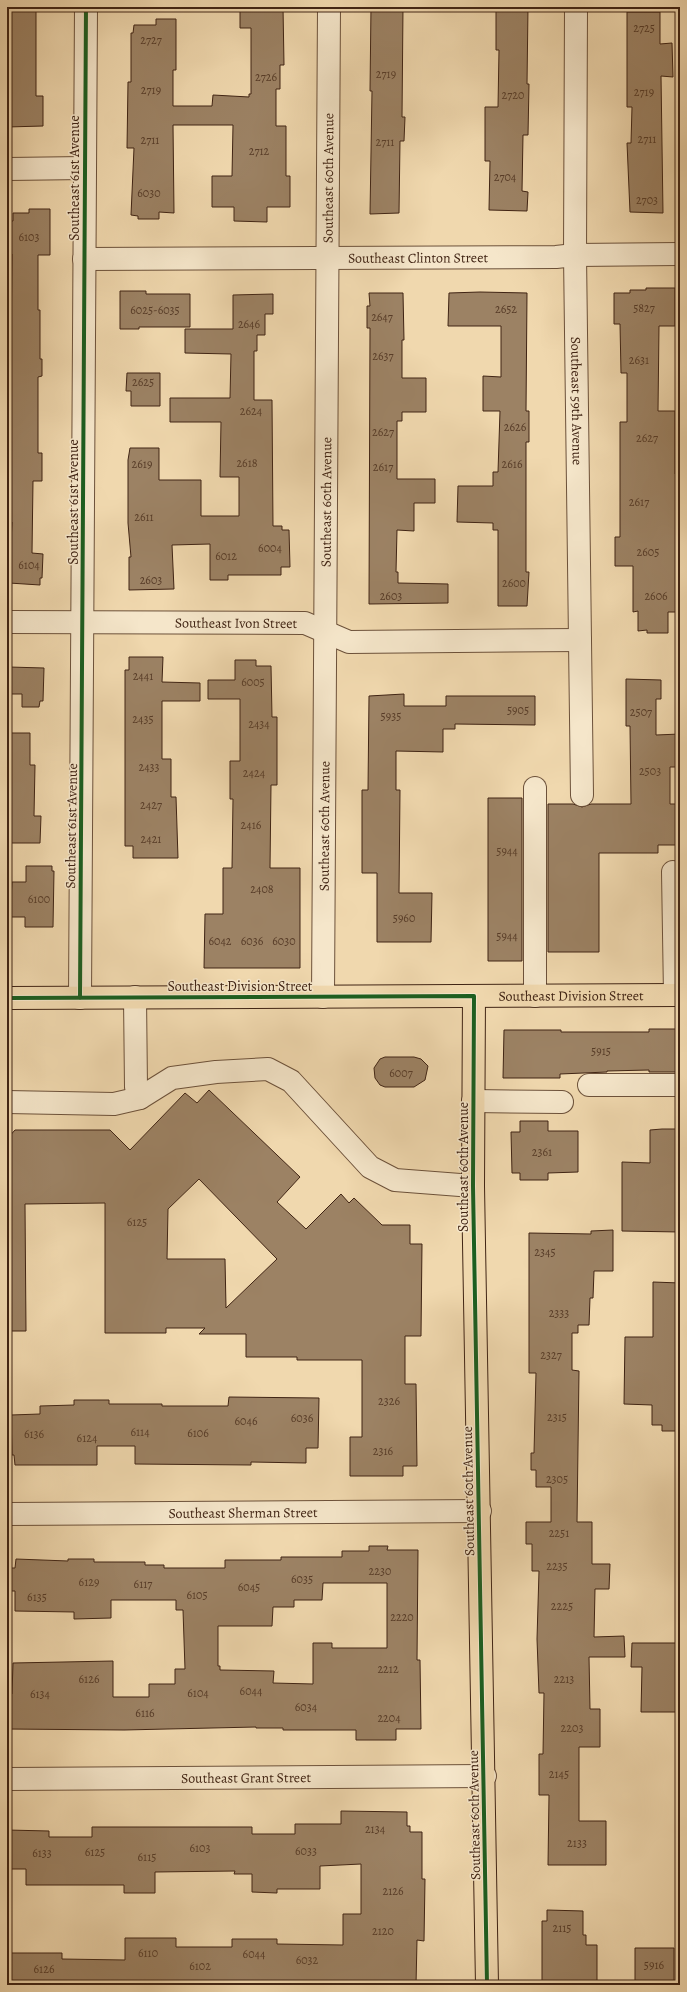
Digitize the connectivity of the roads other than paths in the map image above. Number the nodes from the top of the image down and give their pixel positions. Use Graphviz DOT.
graph roads {
  1 [pos="86,7"];
  2 [pos="329,7"];
  3 [pos="576,7"];
  4 [pos="85,168"];
  5 [pos="7,169"];
  6 [pos="680,254"];
  7 [pos="575,255"];
  8 [pos="328,257"];
  9 [pos="84,260"];
  10 [pos="7,622"];
  11 [pos="84,622"];
  12 [pos="325,631"];
  13 [pos="580,640"];
  14 [pos="535,788"];
  15 [pos="582,795"];
  16 [pos="673,872"];
  17 [pos="678,995"];
  18 [pos="474,996"];
  19 [pos="535,996"];
  20 [pos="135,997"];
  21 [pos="324,997"];
  22 [pos="7,998"];
  23 [pos="80,998"];
  24 [pos="589,1085"];
  25 [pos="680,1085"];
  26 [pos="140,1098"];
  27 [pos="473,1101"];
  28 [pos="7,1102"];
  29 [pos="562,1102"];
  30 [pos="473,1186"];
  31 [pos="480,1511"];
  32 [pos="7,1514"];
  33 [pos="485,1776"];
  34 [pos="7,1779"];
  35 [pos="487,1985"];
  1 -- 4 [label="street, Southeast 61st Avenue"];
  2 -- 8 [label="street, Southeast 60th Avenue"];
  3 -- 7 [label="street, Southeast 59th Avenue"];
  4 -- 5 [label="street"];
  4 -- 9 [label="street, Southeast 61st Avenue"];
  6 -- 7 [label="street, Southeast Clinton Street"];
  7 -- 8 [label="street, Southeast Clinton Street"];
  7 -- 13 [label="street, Southeast 59th Avenue"];
  8 -- 9 [label="street, Southeast Clinton Street"];
  8 -- 12 [label="street, Southeast 60th Avenue"];
  9 -- 11 [label="street, Southeast 61st Avenue"];
  10 -- 11 [label="street, Southeast Ivon Street"];
  11 -- 12 [label="street, Southeast Ivon Street"];
  11 -- 23 [label="street, Southeast 61st Avenue"];
  12 -- 13 [label="street, Southeast Ivon Street"];
  12 -- 21 [label="street, Southeast 60th Avenue"];
  13 -- 15 [label="street, Southeast 59th Avenue"];
  14 -- 19 [label="street"];
  16 -- 17 [label="street"];
  17 -- 19 [label="main road, Southeast Division Street"];
  18 -- 19 [label="main road, Southeast Division Street"];
  18 -- 21 [label="main road, Southeast Division Street"];
  18 -- 27 [label="main road, Southeast 60th Avenue"];
  20 -- 21 [label="main road, Southeast Division Street"];
  20 -- 23 [label="main road, Southeast Division Street"];
  20 -- 26 [label="street"];
  22 -- 23 [label="main road, Southeast Division Street"];
  24 -- 25 [label="street"];
  26 -- 28 [label="street"];
  26 -- 30 [label="street"];
  27 -- 29 [label="street"];
  27 -- 30 [label="main road, Southeast 60th Avenue"];
  30 -- 31 [label="main road, Southeast 60th Avenue"];
  31 -- 32 [label="street, Southeast Sherman Street"];
  31 -- 33 [label="main road, Southeast 60th Avenue"];
  33 -- 34 [label="street, Southeast Grant Street"];
  33 -- 35 [label="main road, Southeast 60th Avenue"];
}
